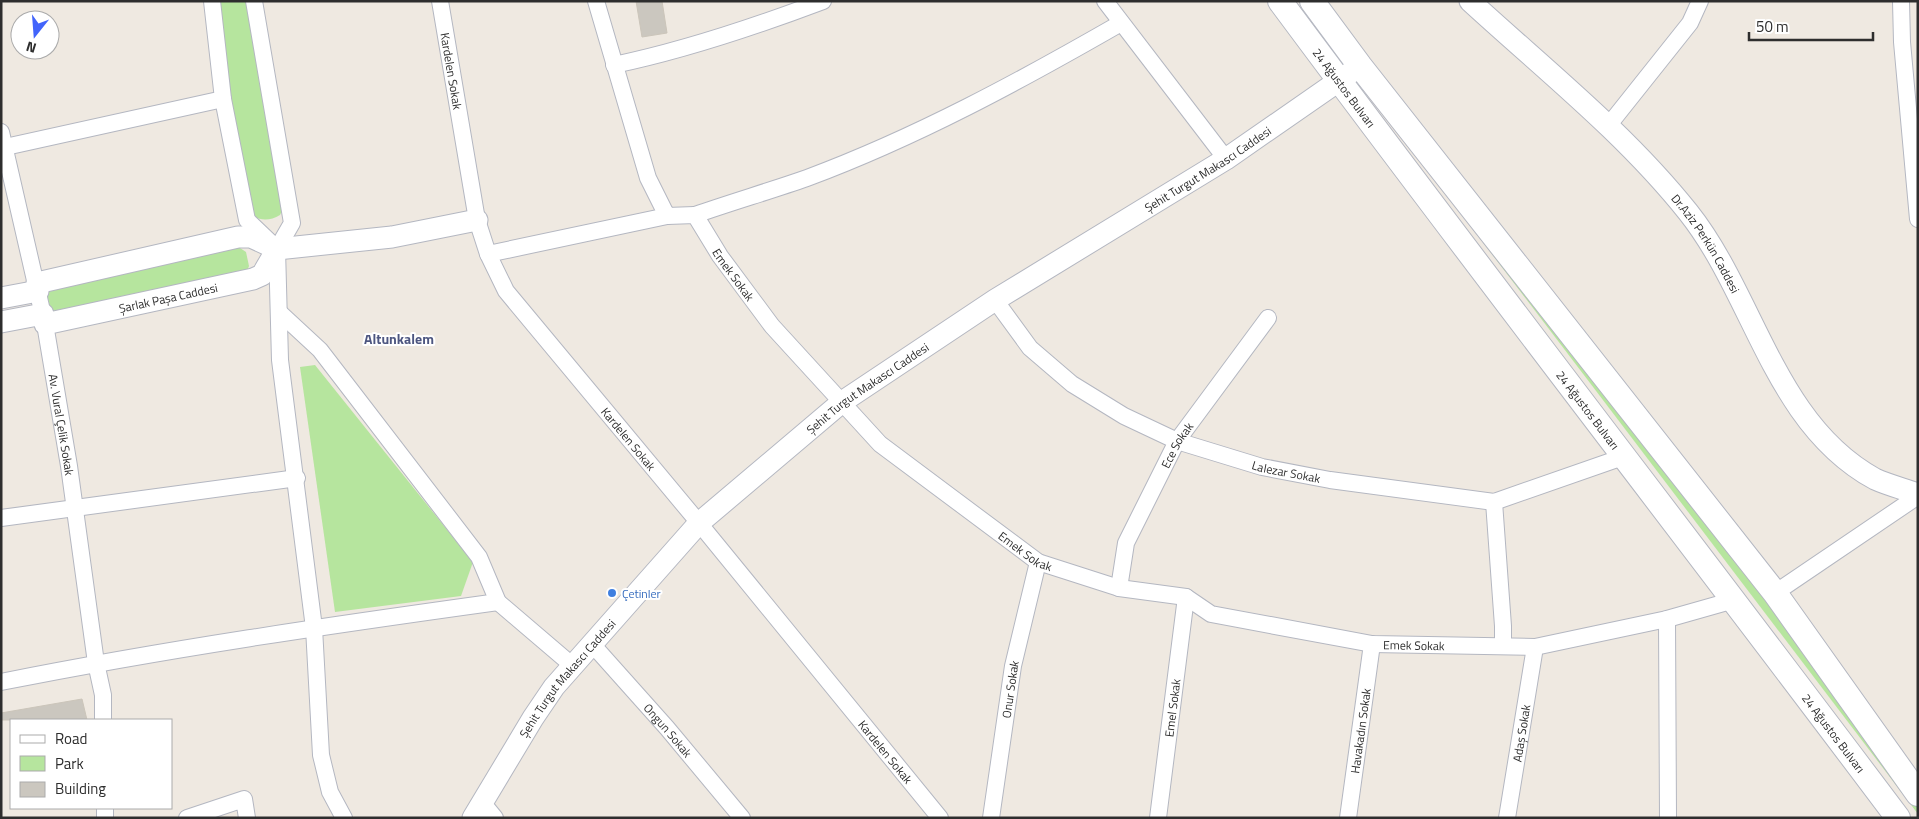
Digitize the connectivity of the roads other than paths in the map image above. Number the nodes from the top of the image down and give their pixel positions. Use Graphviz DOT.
graph roads {
  1 [pos="212,1"];
  2 [pos="254,1"];
  3 [pos="440,1"];
  4 [pos="596,1"];
  5 [pos="823,1"];
  6 [pos="1105,1"];
  7 [pos="1280,1"];
  8 [pos="1312,1"];
  9 [pos="1700,1"];
  10 [pos="1901,1"];
  11 [pos="1472,2"];
  12 [pos="1121,24"];
  13 [pos="614,65"];
  14 [pos="1360,66"];
  15 [pos="1339,81"];
  16 [pos="223,99"];
  17 [pos="1608,126"];
  18 [pos="2,143"];
  19 [pos="1226,159"];
  20 [pos="695,215"];
  21 [pos="667,216"];
  22 [pos="1918,219"];
  23 [pos="477,220"];
  24 [pos="277,249"];
  25 [pos="488,254"];
  26 [pos="37,287"];
  27 [pos="1,298"];
  28 [pos="995,300"];
  29 [pos="279,312"];
  30 [pos="1268,318"];
  31 [pos="44,319"];
  32 [pos="1,322"];
  33 [pos="842,402"];
  34 [pos="1177,442"];
  35 [pos="1623,457"];
  36 [pos="297,478"];
  37 [pos="1918,495"];
  38 [pos="1494,502"];
  39 [pos="76,508"];
  40 [pos="1,518"];
  41 [pos="699,522"];
  42 [pos="1038,562"];
  43 [pos="1119,588"];
  44 [pos="1775,594"];
  45 [pos="1186,598"];
  46 [pos="1734,600"];
  47 [pos="498,602"];
  48 [pos="1666,619"];
  49 [pos="314,628"];
  50 [pos="592,644"];
  51 [pos="1372,644"];
  52 [pos="1503,646"];
  53 [pos="1535,647"];
  54 [pos="96,663"];
  55 [pos="572,666"];
  56 [pos="1,682"];
  57 [pos="103,719"];
  58 [pos="1918,794"];
  59 [pos="484,813"];
  60 [pos="187,818"];
  61 [pos="247,818"];
  62 [pos="344,818"];
  63 [pos="742,818"];
  64 [pos="940,818"];
  65 [pos="991,818"];
  66 [pos="1158,818"];
  67 [pos="1348,818"];
  68 [pos="1507,818"];
  69 [pos="1668,818"];
  70 [pos="1898,818"];
  1 -- 16 [label="street"];
  2 -- 24 [label="street"];
  3 -- 23 [label="street, Kardelen Sokak"];
  4 -- 13 [label="street"];
  5 -- 13 [label="street"];
  6 -- 12 [label="street"];
  7 -- 15 [label="main road, 24 Ağustos Bulvarı"];
  8 -- 14 [label="main road, 24 Ağustos Bulvarı"];
  9 -- 17 [label="street"];
  10 -- 22 [label="street"];
  11 -- 17 [label="street, Dr.Aziz Perkün Caddesi"];
  12 -- 19 [label="street"];
  12 -- 20 [label="street"];
  13 -- 21 [label="street"];
  14 -- 15 [label="street, Şehit Turgut Makascı Caddesi"];
  14 -- 44 [label="main road, 24 Ağustos Bulvarı"];
  15 -- 19 [label="street, Şehit Turgut Makascı Caddesi"];
  15 -- 35 [label="main road, 24 Ağustos Bulvarı"];
  16 -- 18 [label="street"];
  16 -- 24 [label="street"];
  17 -- 37 [label="street, Dr.Aziz Perkün Caddesi"];
  18 -- 26 [label="street, Av. Vural Çelik Sokak"];
  19 -- 28 [label="street, Şehit Turgut Makascı Caddesi"];
  20 -- 21 [label="street"];
  20 -- 33 [label="street, Emek Sokak"];
  21 -- 25 [label="street"];
  23 -- 24 [label="street"];
  23 -- 25 [label="street, Kardelen Sokak"];
  24 -- 26 [label="street"];
  24 -- 29 [label="street"];
  24 -- 31 [label="street, Şarlak Paşa Caddesi"];
  25 -- 41 [label="street, Kardelen Sokak"];
  26 -- 27 [label="street"];
  26 -- 31 [label="street, Av. Vural Çelik Sokak"];
  28 -- 33 [label="street, Şehit Turgut Makascı Caddesi"];
  28 -- 34 [label="street, Lalezar Sokak"];
  29 -- 36 [label="street"];
  29 -- 47 [label="street"];
  30 -- 34 [label="street, Ece Sokak"];
  31 -- 32 [label="street, Şarlak Paşa Caddesi"];
  31 -- 39 [label="street, Av. Vural Çelik Sokak"];
  33 -- 41 [label="street, Şehit Turgut Makascı Caddesi"];
  33 -- 42 [label="street, Emek Sokak"];
  34 -- 38 [label="street, Lalezar Sokak"];
  34 -- 43 [label="street, Ece Sokak"];
  35 -- 38 [label="street, Lalezar Sokak"];
  35 -- 46 [label="main road, 24 Ağustos Bulvarı"];
  36 -- 39 [label="street"];
  36 -- 49 [label="street"];
  37 -- 44 [label="street"];
  38 -- 52 [label="street"];
  39 -- 40 [label="street"];
  39 -- 54 [label="street, Av. Vural Çelik Sokak"];
  41 -- 50 [label="street, Şehit Turgut Makascı Caddesi"];
  41 -- 64 [label="street, Kardelen Sokak"];
  42 -- 43 [label="street, Emek Sokak"];
  42 -- 65 [label="street, Onur Sokak"];
  43 -- 45 [label="street, Emek Sokak"];
  44 -- 58 [label="main road, 24 Ağustos Bulvarı"];
  45 -- 51 [label="street, Emek Sokak"];
  45 -- 66 [label="street, Emel Sokak"];
  46 -- 48 [label="street, Emek Sokak"];
  46 -- 70 [label="main road, 24 Ağustos Bulvarı"];
  47 -- 49 [label="street"];
  47 -- 55 [label="street"];
  48 -- 53 [label="street, Emek Sokak"];
  48 -- 69 [label="street"];
  49 -- 54 [label="street"];
  49 -- 62 [label="street"];
  50 -- 55 [label="street, Şehit Turgut Makascı Caddesi"];
  50 -- 63 [label="street, Ongun Sokak"];
  51 -- 52 [label="street, Emek Sokak"];
  51 -- 67 [label="street, Havakadın Sokak"];
  52 -- 53 [label="street, Emek Sokak"];
  53 -- 68 [label="street, Adaş Sokak"];
  54 -- 56 [label="street"];
  54 -- 57 [label="street, Av. Vural Çelik Sokak"];
  55 -- 59 [label="street, Şehit Turgut Makascı Caddesi"];
  60 -- 61 [label="street"];
}
